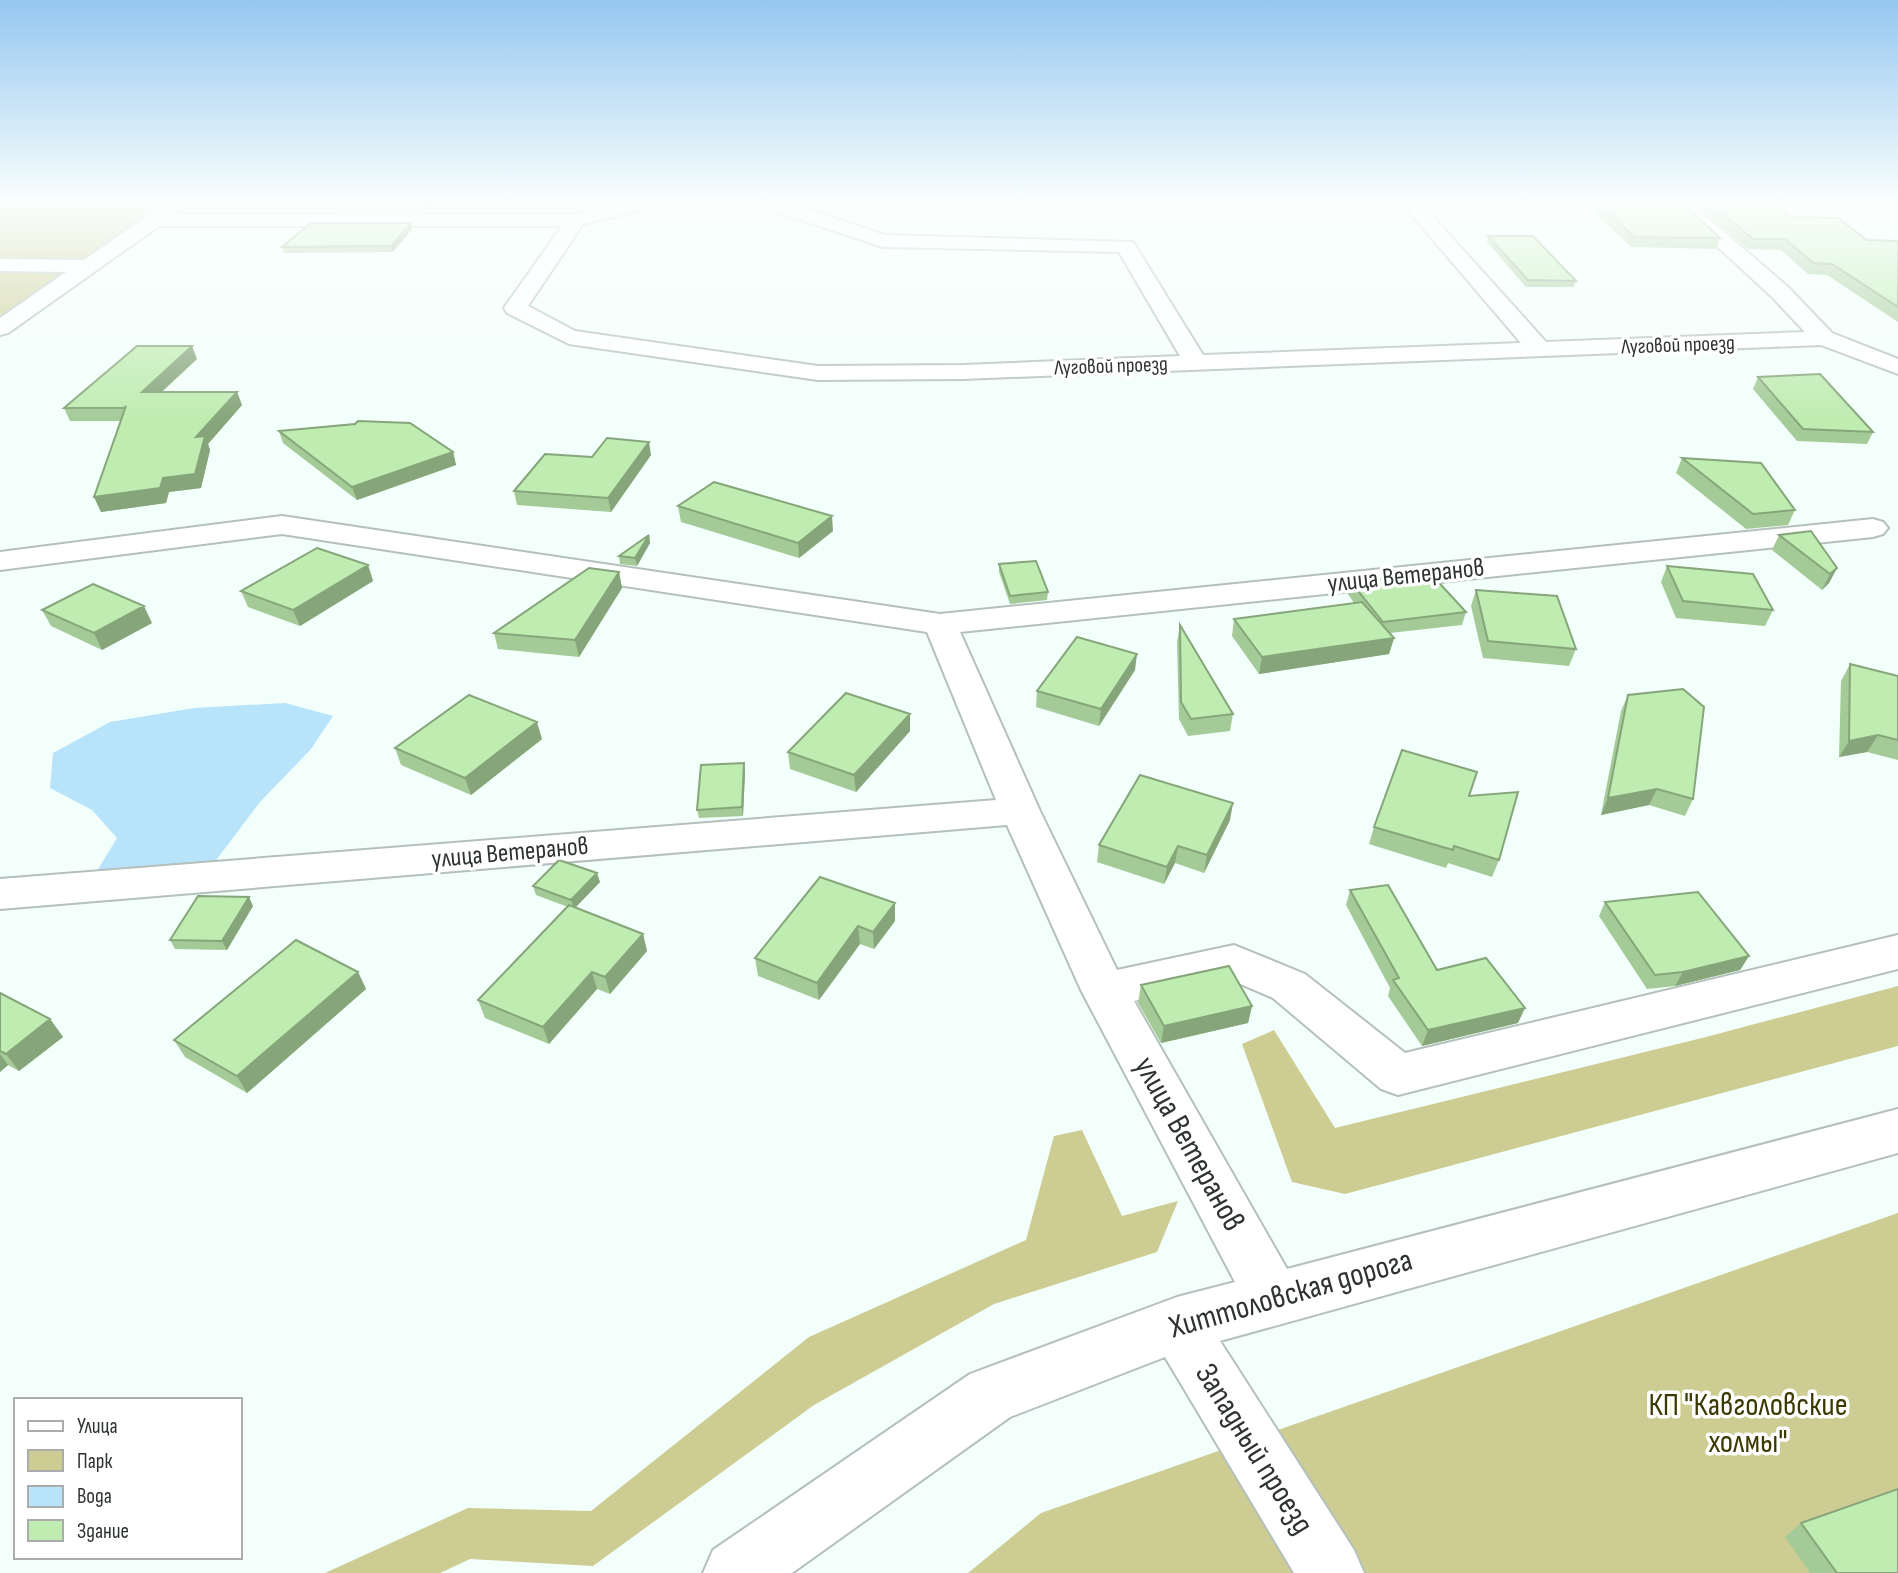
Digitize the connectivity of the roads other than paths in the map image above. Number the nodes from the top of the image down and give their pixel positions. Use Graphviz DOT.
graph roads {
  1 [pos="74,274"];
  2 [pos="538,274"];
  3 [pos="1143,274"];
  4 [pos="1474,274"];
  5 [pos="1760,274"];
  6 [pos="0,328"];
  7 [pos="1824,338"];
  8 [pos="1540,350"];
  9 [pos="1196,363"];
  10 [pos="1898,367"];
  11 [pos="1873,528"];
  12 [pos="0,561"];
  13 [pos="940,624"];
  14 [pos="1020,811"];
  15 [pos="0,894"];
  16 [pos="1898,952"];
  17 [pos="1104,990"];
  18 [pos="1898,1131"];
  19 [pos="1273,1297"];
  20 [pos="1177,1325"];
  21 [pos="736,1573"];
  22 [pos="1331,1573"];
  1 -- 6 [label="street"];
  2 -- 9 [label="street, Луговой проезд"];
  3 -- 9 [label="street"];
  4 -- 8 [label="street"];
  5 -- 7 [label="street"];
  7 -- 8 [label="street, Луговой проезд"];
  7 -- 10 [label="street"];
  8 -- 9 [label="street, Луговой проезд"];
  11 -- 13 [label="street, улица Ветеранов"];
  12 -- 13 [label="street, улица Ветеранов"];
  13 -- 14 [label="street, улица Ветеранов"];
  14 -- 15 [label="street, улица Ветеранов"];
  14 -- 17 [label="street, улица Ветеранов"];
  16 -- 17 [label="street"];
  17 -- 19 [label="street, улица Ветеранов"];
  18 -- 19 [label="street, Хиттоловская дорога"];
  19 -- 20 [label="street, Хиттоловская дорога"];
  20 -- 21 [label="street, Хиттоловская дорога"];
  20 -- 22 [label="street, Западный проезд"];
}
